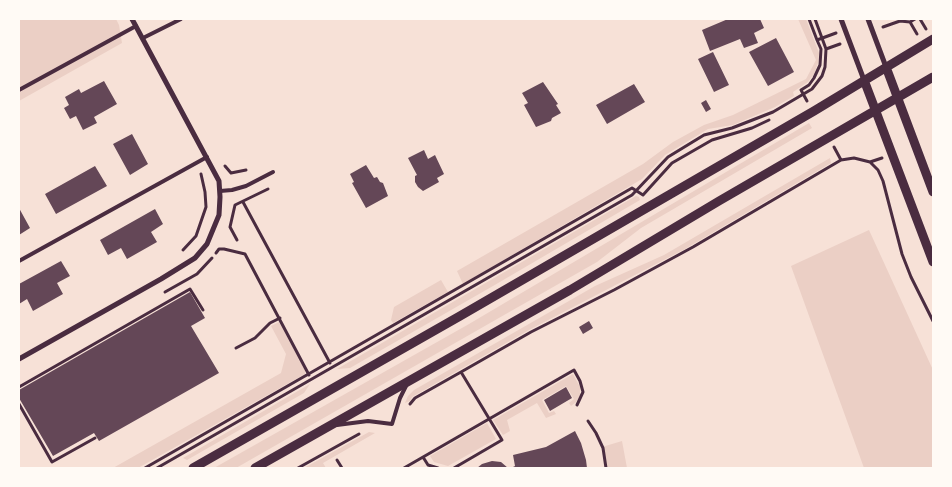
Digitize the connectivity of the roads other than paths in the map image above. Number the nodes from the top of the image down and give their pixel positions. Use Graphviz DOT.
graph roads {
  1 [pos="132,19"];
  2 [pos="181,19"];
  3 [pos="841,19"];
  4 [pos="868,19"];
  5 [pos="136,26"];
  6 [pos="143,38"];
  7 [pos="933,39"];
  8 [pos="886,67"];
  9 [pos="933,77"];
  10 [pos="864,80"];
  11 [pos="19,90"];
  12 [pos="898,98"];
  13 [pos="876,111"];
  14 [pos="207,157"];
  15 [pos="274,172"];
  16 [pos="220,191"];
  17 [pos="933,192"];
  18 [pos="19,262"];
  19 [pos="933,262"];
  20 [pos="19,359"];
  21 [pos="410,380"];
  22 [pos="327,427"];
  23 [pos="193,468"];
  24 [pos="255,468"];
  1 -- 5 [label="street"];
  2 -- 6 [label="lane"];
  3 -- 10 [label="street"];
  4 -- 8 [label="street"];
  5 -- 6 [label="street"];
  5 -- 11 [label="lane"];
  6 -- 14 [label="street"];
  7 -- 8 [label="street"];
  8 -- 10 [label="street"];
  8 -- 12 [label="street"];
  9 -- 12 [label="street"];
  10 -- 13 [label="street"];
  10 -- 23 [label="street"];
  12 -- 13 [label="street"];
  12 -- 17 [label="street"];
  13 -- 19 [label="street"];
  13 -- 21 [label="street"];
  14 -- 16 [label="street"];
  14 -- 18 [label="lane"];
  15 -- 16 [label="lane"];
  16 -- 20 [label="street"];
  21 -- 22 [label="street"];
  21 -- 22 [label="lane"];
  22 -- 24 [label="street"];
}
